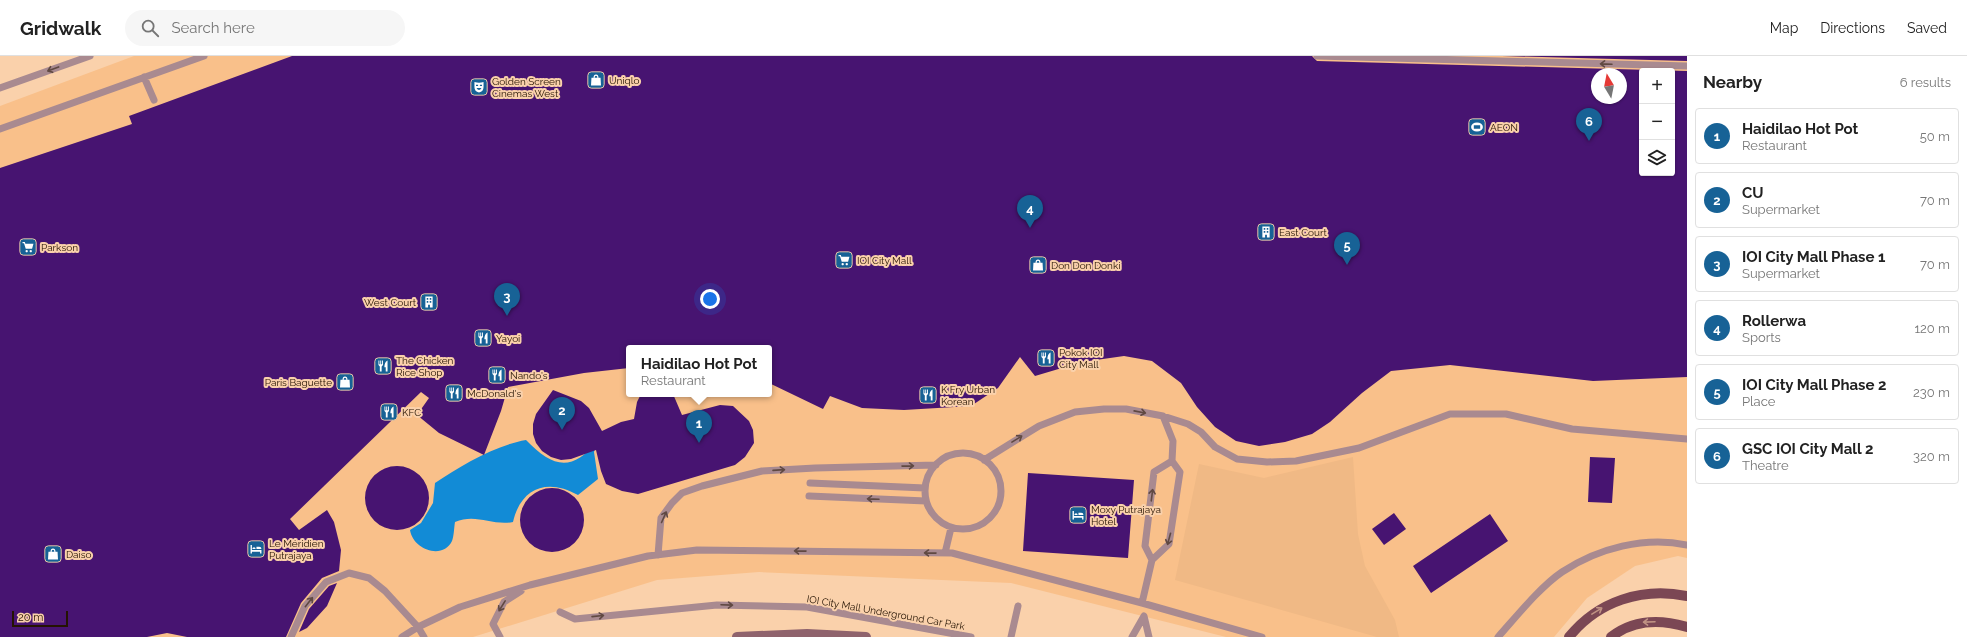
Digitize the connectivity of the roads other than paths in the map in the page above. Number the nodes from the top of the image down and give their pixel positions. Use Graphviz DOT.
graph roads {
  1 [pos="90,56"];
  2 [pos="204,56"];
  3 [pos="1316,56"];
  4 [pos="1687,66"];
  5 [pos="144,77"];
  6 [pos="0,88"];
  7 [pos="154,100"];
  8 [pos="0,129"];
  9 [pos="1163,416"];
  10 [pos="1687,439"];
  11 [pos="984,460"];
  12 [pos="1172,461"];
  13 [pos="936,465"];
  14 [pos="810,483"];
  15 [pos="925,488"];
  16 [pos="809,496"];
  17 [pos="926,501"];
  18 [pos="951,528"];
  19 [pos="1687,545"];
  20 [pos="945,553"];
  21 [pos="658,555"];
  22 [pos="1152,560"];
  23 [pos="530,585"];
  24 [pos="1687,596"];
  25 [pos="1142,603"];
  26 [pos="1018,606"];
  27 [pos="560,612"];
  28 [pos="418,627"];
  29 [pos="1687,627"];
  30 [pos="291,637"];
  31 [pos="402,637"];
  32 [pos="424,637"];
  33 [pos="500,637"];
  34 [pos="737,637"];
  35 [pos="866,637"];
  36 [pos="971,637"];
  37 [pos="1011,637"];
  38 [pos="1132,637"];
  39 [pos="1148,637"];
  40 [pos="1262,637"];
  41 [pos="1498,637"];
  42 [pos="1569,637"];
  43 [pos="1611,637"];
  1 -- 6 [label="lane, one-way"];
  2 -- 5 [label="lane"];
  4 -- 3 [label="lane, one-way"];
  5 -- 7 [label="lane"];
  5 -- 8 [label="lane"];
  9 -- 10 [label="lane"];
  11 -- 9 [label="lane, one-way"];
  9 -- 12 [label="lane"];
  11 -- 13 [label="lane"];
  11 -- 18 [label="lane"];
  12 -- 22 [label="lane, one-way"];
  22 -- 12 [label="lane, one-way"];
  13 -- 15 [label="lane"];
  21 -- 13 [label="lane, one-way"];
  14 -- 15 [label="lane"];
  15 -- 17 [label="lane"];
  17 -- 16 [label="lane, one-way"];
  17 -- 18 [label="lane"];
  18 -- 20 [label="lane"];
  19 -- 41 [label="lane"];
  20 -- 21 [label="lane, one-way"];
  20 -- 25 [label="lane"];
  21 -- 23 [label="lane"];
  22 -- 25 [label="lane"];
  23 -- 28 [label="lane"];
  23 -- 33 [label="lane, one-way"];
  42 -- 24 [label="main road, one-way"];
  25 -- 40 [label="lane"];
  26 -- 37 [label="lane"];
  27 -- 36 [label="lane, IOI City Mall Underground Car Park, one-way"];
  30 -- 28 [label="lane, one-way"];
  28 -- 31 [label="lane"];
  28 -- 32 [label="lane"];
  29 -- 43 [label="main road, one-way"];
  34 -- 35 [label="street"];
  38 -- 39 [label="lane"];
}
